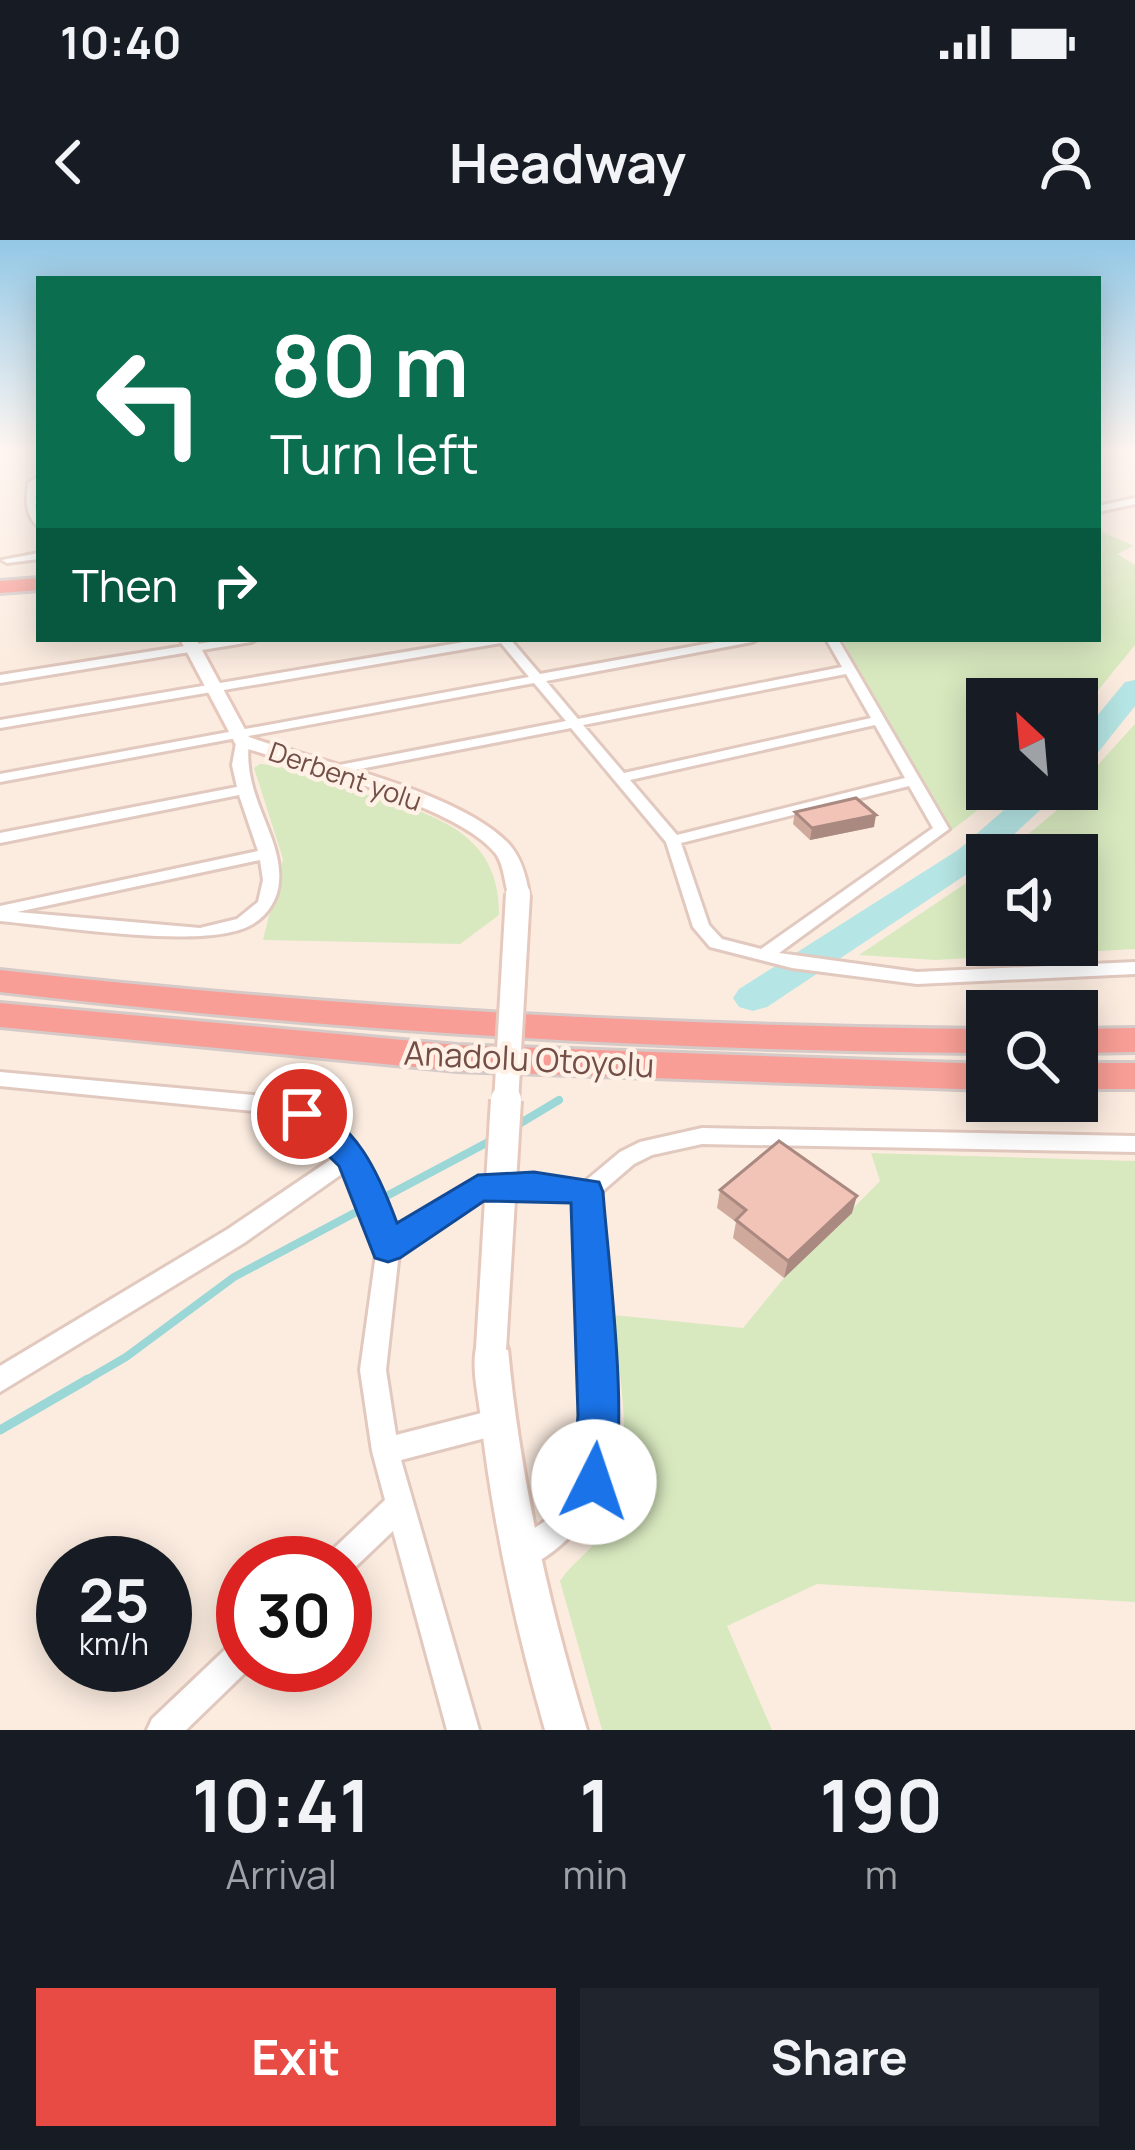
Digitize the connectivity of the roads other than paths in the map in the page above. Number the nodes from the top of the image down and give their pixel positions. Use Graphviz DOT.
graph roads {
  1 [pos="36,556"];
  2 [pos="8,560"];
  3 [pos="36,584"];
  4 [pos="0,587"];
  5 [pos="36,599"];
  6 [pos="0,602"];
  7 [pos="486,642"];
  8 [pos="507,642"];
  9 [pos="736,642"];
  10 [pos="834,642"];
  11 [pos="191,644"];
  12 [pos="848,670"];
  13 [pos="0,679"];
  14 [pos="538,679"];
  15 [pos="213,688"];
  16 [pos="879,720"];
  17 [pos="0,724"];
  18 [pos="576,725"];
  19 [pos="240,738"];
  20 [pos="324,772"];
  21 [pos="0,778"];
  22 [pos="621,778"];
  23 [pos="914,780"];
  24 [pos="246,788"];
  25 [pos="0,838"];
  26 [pos="673,841"];
  27 [pos="269,853"];
  28 [pos="0,914"];
  29 [pos="764,955"];
  30 [pos="1135,968"];
  31 [pos="0,981"];
  32 [pos="0,1016"];
  33 [pos="966,1040"];
  34 [pos="1098,1040"];
  35 [pos="1135,1040"];
  36 [pos="966,1076"];
  37 [pos="1098,1076"];
  38 [pos="1135,1076"];
  39 [pos="0,1078"];
  40 [pos="1135,1144"];
  41 [pos="351,1157"];
  42 [pos="587,1192"];
  43 [pos="388,1247"];
  44 [pos="0,1380"];
  45 [pos="497,1423"];
  46 [pos="385,1451"];
  47 [pos="399,1506"];
  48 [pos="367,1536"];
  49 [pos="519,1557"];
  50 [pos="216,1680"];
  51 [pos="163,1730"];
  52 [pos="463,1730"];
  53 [pos="566,1730"];
  1 -- 2 [label="street"];
  3 -- 4 [label="highway"];
  5 -- 6 [label="highway"];
  7 -- 15 [label="street"];
  8 -- 14 [label="street"];
  9 -- 14 [label="street"];
  10 -- 12 [label="street"];
  11 -- 13 [label="street"];
  11 -- 15 [label="main road, Derbent yolu"];
  12 -- 16 [label="street"];
  12 -- 18 [label="street"];
  14 -- 18 [label="street"];
  14 -- 19 [label="street"];
  15 -- 17 [label="street"];
  15 -- 19 [label="main road, Derbent yolu"];
  16 -- 22 [label="street"];
  16 -- 23 [label="street"];
  18 -- 20 [label="street"];
  18 -- 22 [label="street"];
  19 -- 20 [label="main road, Derbent yolu"];
  19 -- 21 [label="street"];
  19 -- 24 [label="street"];
  20 -- 45 [label="main road, Derbent yolu, bridge"];
  22 -- 26 [label="street"];
  23 -- 26 [label="street"];
  23 -- 29 [label="street"];
  24 -- 25 [label="street"];
  24 -- 27 [label="street"];
  26 -- 29 [label="street"];
  27 -- 28 [label="street"];
  27 -- 28 [label="street"];
  29 -- 30 [label="street"];
  31 -- 33 [label="highway, Anadolu Otoyolu"];
  32 -- 36 [label="highway, Anadolu Otoyolu"];
  34 -- 35 [label="highway"];
  37 -- 38 [label="highway"];
  39 -- 41 [label="street"];
  40 -- 42 [label="street"];
  41 -- 43 [label="street"];
  41 -- 44 [label="street"];
  42 -- 43 [label="street"];
  42 -- 49 [label="street"];
  43 -- 46 [label="street"];
  45 -- 46 [label="street"];
  45 -- 49 [label="main road"];
  46 -- 47 [label="street"];
  47 -- 48 [label="street"];
  47 -- 52 [label="street"];
  49 -- 53 [label="main road"];
  50 -- 51 [label="street"];
}
